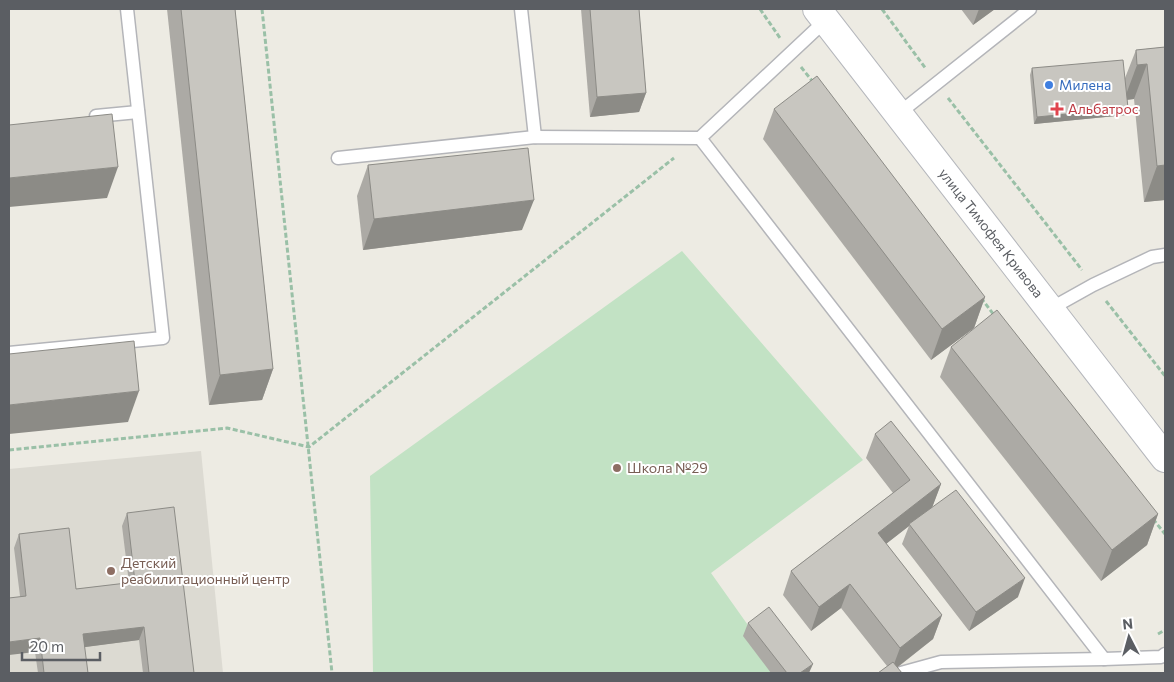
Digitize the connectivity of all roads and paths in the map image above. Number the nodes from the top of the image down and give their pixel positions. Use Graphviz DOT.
graph roads {
  1 [pos="128,9"];
  2 [pos="262,9"];
  3 [pos="521,9"];
  4 [pos="760,9"];
  5 [pos="882,9"];
  6 [pos="1030,9"];
  7 [pos="821,15"];
  8 [pos="790,53"];
  9 [pos="936,83"];
  10 [pos="815,85"];
  11 [pos="138,112"];
  12 [pos="898,114"];
  13 [pos="83,118"];
  14 [pos="535,137"];
  15 [pos="700,138"];
  16 [pos="338,158"];
  17 [pos="1165,255"];
  18 [pos="1093,285"];
  19 [pos="981,298"];
  20 [pos="1050,309"];
  21 [pos="999,321"];
  22 [pos="9,353"];
  23 [pos="1165,376"];
  24 [pos="309,447"];
  25 [pos="9,450"];
  26 [pos="1165,458"];
  27 [pos="1153,518"];
  28 [pos="1165,534"];
  29 [pos="1164,658"];
  30 [pos="1104,659"];
  31 [pos="332,673"];
  32 [pos="901,673"];
  1 -- 11 [label="lane"];
  2 -- 24 [label="path"];
  3 -- 14 [label="lane"];
  4 -- 8 [label="path"];
  5 -- 9 [label="path"];
  6 -- 9 [label="lane"];
  7 -- 8 [label="lane"];
  7 -- 12 [label="street, улица Тимофея Кривова"];
  8 -- 10 [label="path"];
  8 -- 15 [label="lane"];
  9 -- 12 [label="lane"];
  9 -- 18 [label="path"];
  11 -- 13 [label="lane"];
  11 -- 22 [label="lane"];
  12 -- 20 [label="street, улица Тимофея Кривова"];
  14 -- 15 [label="lane"];
  14 -- 16 [label="lane"];
  15 -- 24 [label="path"];
  15 -- 30 [label="lane"];
  17 -- 18 [label="lane"];
  18 -- 20 [label="lane"];
  18 -- 23 [label="path"];
  19 -- 21 [label="path"];
  20 -- 26 [label="street, улица Тимофея Кривова"];
  24 -- 25 [label="path"];
  24 -- 31 [label="path"];
  27 -- 28 [label="path"];
  29 -- 30 [label="lane"];
  30 -- 32 [label="lane"];
}
